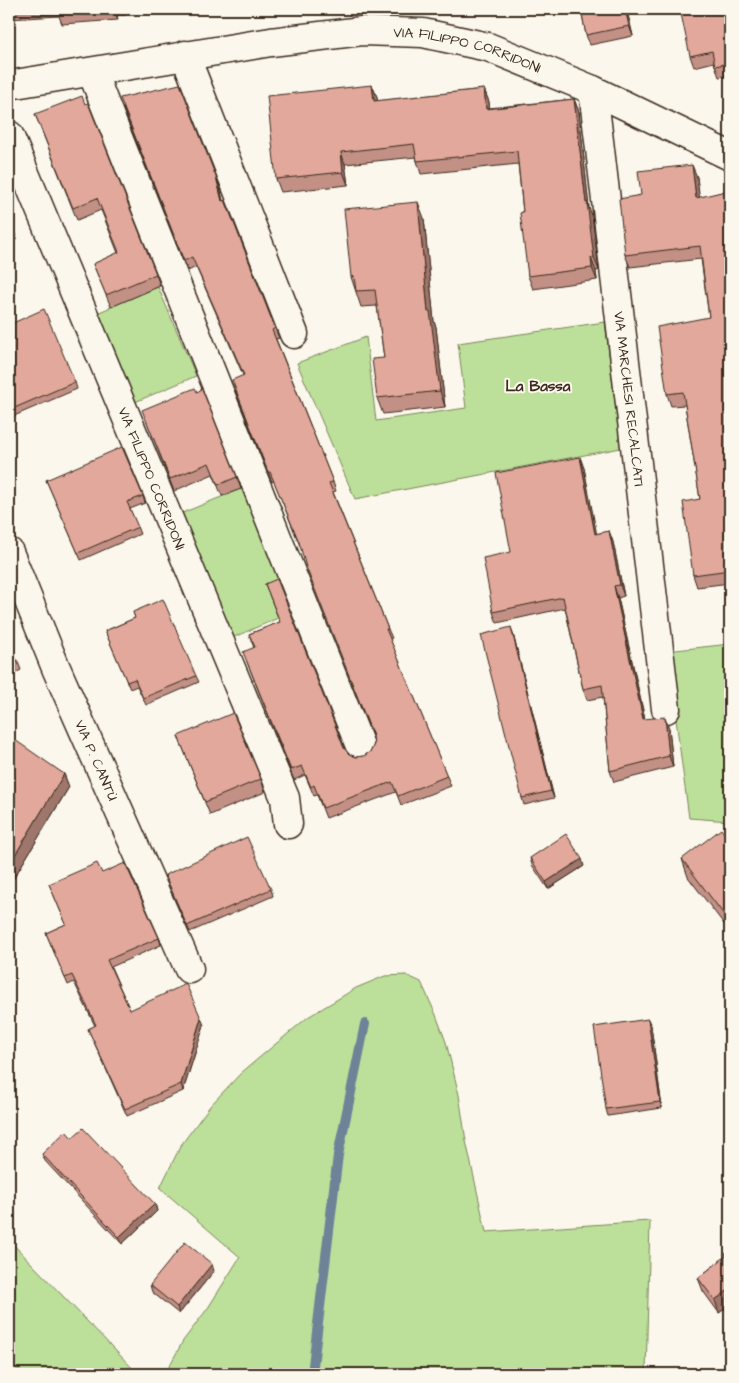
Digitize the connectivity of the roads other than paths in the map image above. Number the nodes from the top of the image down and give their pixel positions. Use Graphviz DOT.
graph roads {
  1 [pos="186,55"];
  2 [pos="92,72"];
  3 [pos="9,85"];
  4 [pos="593,90"];
  5 [pos="9,135"];
  6 [pos="730,156"];
  7 [pos="294,334"];
  8 [pos="9,552"];
  9 [pos="666,709"];
  10 [pos="362,751"];
  11 [pos="288,824"];
  12 [pos="188,969"];
  1 -- 2 [label="street, VIA FILIPPO CORRIDONI"];
  1 -- 4 [label="street, VIA FILIPPO CORRIDONI"];
  1 -- 7 [label="street"];
  2 -- 3 [label="street, VIA FILIPPO CORRIDONI"];
  2 -- 10 [label="street"];
  4 -- 6 [label="street, VIA FILIPPO CORRIDONI"];
  4 -- 9 [label="street, VIA MARCHESI RECALCATI"];
  5 -- 11 [label="street, VIA FILIPPO CORRIDONI"];
  8 -- 12 [label="street, VIA P. CANTÙ"];
}
